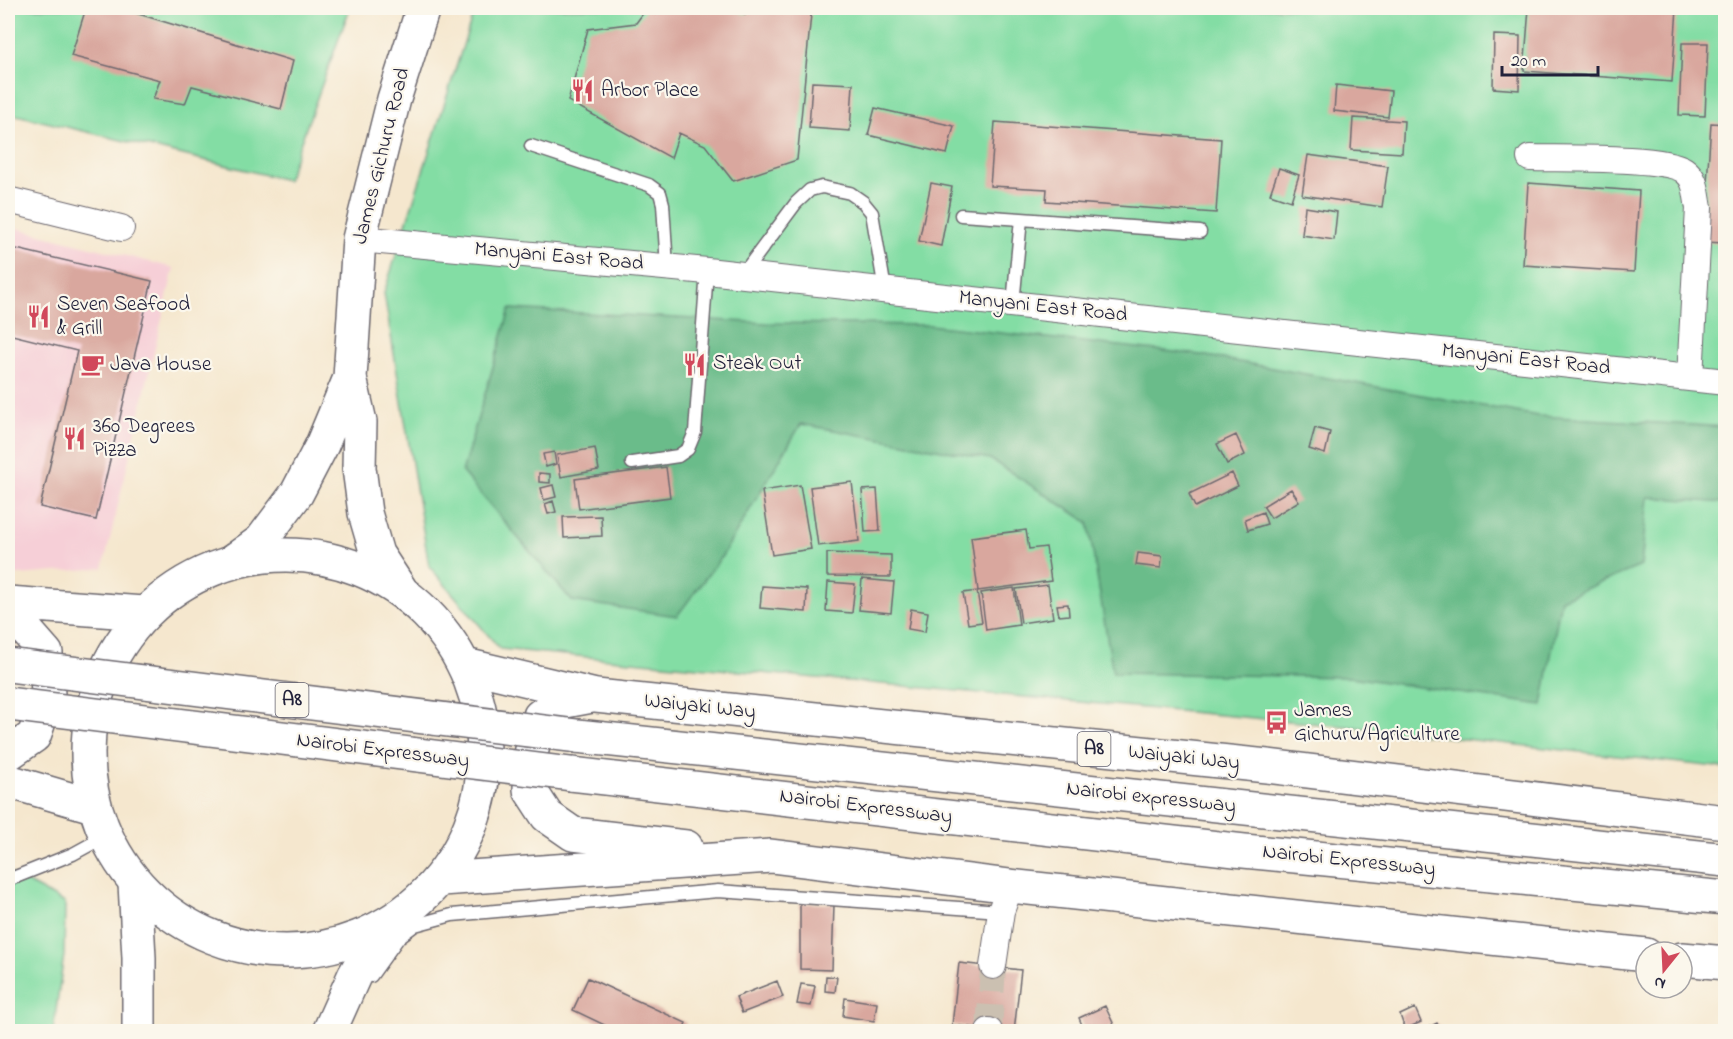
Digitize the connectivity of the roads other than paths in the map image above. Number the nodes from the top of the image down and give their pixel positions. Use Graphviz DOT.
graph roads {
  1 [pos="423,8"];
  2 [pos="531,146"];
  3 [pos="1530,158"];
  4 [pos="8,200"];
  5 [pos="961,215"];
  6 [pos="1021,219"];
  7 [pos="121,228"];
  8 [pos="1200,232"];
  9 [pos="359,239"];
  10 [pos="667,267"];
  11 [pos="707,271"];
  12 [pos="743,275"];
  13 [pos="885,290"];
  14 [pos="1013,304"];
  15 [pos="350,378"];
  16 [pos="1690,378"];
  17 [pos="1725,382"];
  18 [pos="632,463"];
  19 [pos="233,561"];
  20 [pos="400,589"];
  21 [pos="8,603"];
  22 [pos="142,613"];
  23 [pos="8,622"];
  24 [pos="8,665"];
  25 [pos="465,665"];
  26 [pos="596,696"];
  27 [pos="8,704"];
  28 [pos="577,736"];
  29 [pos="8,754"];
  30 [pos="8,781"];
  31 [pos="93,806"];
  32 [pos="1725,822"];
  33 [pos="104,837"];
  34 [pos="771,856"];
  35 [pos="1725,860"];
  36 [pos="441,879"];
  37 [pos="8,880"];
  38 [pos="135,883"];
  39 [pos="1005,898"];
  40 [pos="1725,898"];
  41 [pos="381,929"];
  42 [pos="1634,954"];
  43 [pos="1694,960"];
  44 [pos="1725,963"];
  45 [pos="993,966"];
  46 [pos="363,992"];
  47 [pos="139,1032"];
  48 [pos="329,1032"];
  1 -- 9 [label="main road, James Gichuru Road"];
  2 -- 10 [label="lane"];
  3 -- 16 [label="street"];
  4 -- 7 [label="street"];
  5 -- 6 [label="lane"];
  6 -- 8 [label="lane"];
  6 -- 14 [label="lane"];
  9 -- 10 [label="street, Manyani East Road"];
  9 -- 15 [label="main road, James Gichuru Road"];
  10 -- 11 [label="street, Manyani East Road"];
  11 -- 12 [label="street, Manyani East Road"];
  11 -- 18 [label="lane"];
  12 -- 13 [label="street, Manyani East Road"];
  12 -- 13 [label="lane"];
  13 -- 14 [label="street, Manyani East Road"];
  14 -- 16 [label="street, Manyani East Road"];
  15 -- 19 [label="main road"];
  15 -- 20 [label="main road"];
  16 -- 17 [label="street, Manyani East Road"];
  19 -- 20 [label="main road"];
  19 -- 22 [label="main road"];
  20 -- 25 [label="main road"];
  21 -- 22 [label="main road"];
  22 -- 31 [label="main road"];
  23 -- 29 [label="main road"];
  24 -- 28 [label="main road, Nairobi Expressway / A8, bridge"];
  25 -- 26 [label="main road, Waiyaki Way / A8"];
  25 -- 36 [label="main road"];
  26 -- 32 [label="main road, Waiyaki Way / A8"];
  26 -- 34 [label="main road"];
  27 -- 40 [label="main road, Nairobi Expressway / A8, bridge"];
  28 -- 35 [label="main road, Nairobi expressway / A8"];
  30 -- 31 [label="main road"];
  31 -- 33 [label="main road"];
  33 -- 37 [label="lane"];
  33 -- 38 [label="main road"];
  34 -- 36 [label="main road"];
  34 -- 39 [label="main road"];
  36 -- 41 [label="main road"];
  38 -- 41 [label="main road"];
  38 -- 47 [label="main road"];
  39 -- 42 [label="main road"];
  39 -- 45 [label="street"];
  39 -- 46 [label="lane"];
  41 -- 48 [label="main road"];
  43 -- 44 [label="main road"];
}
